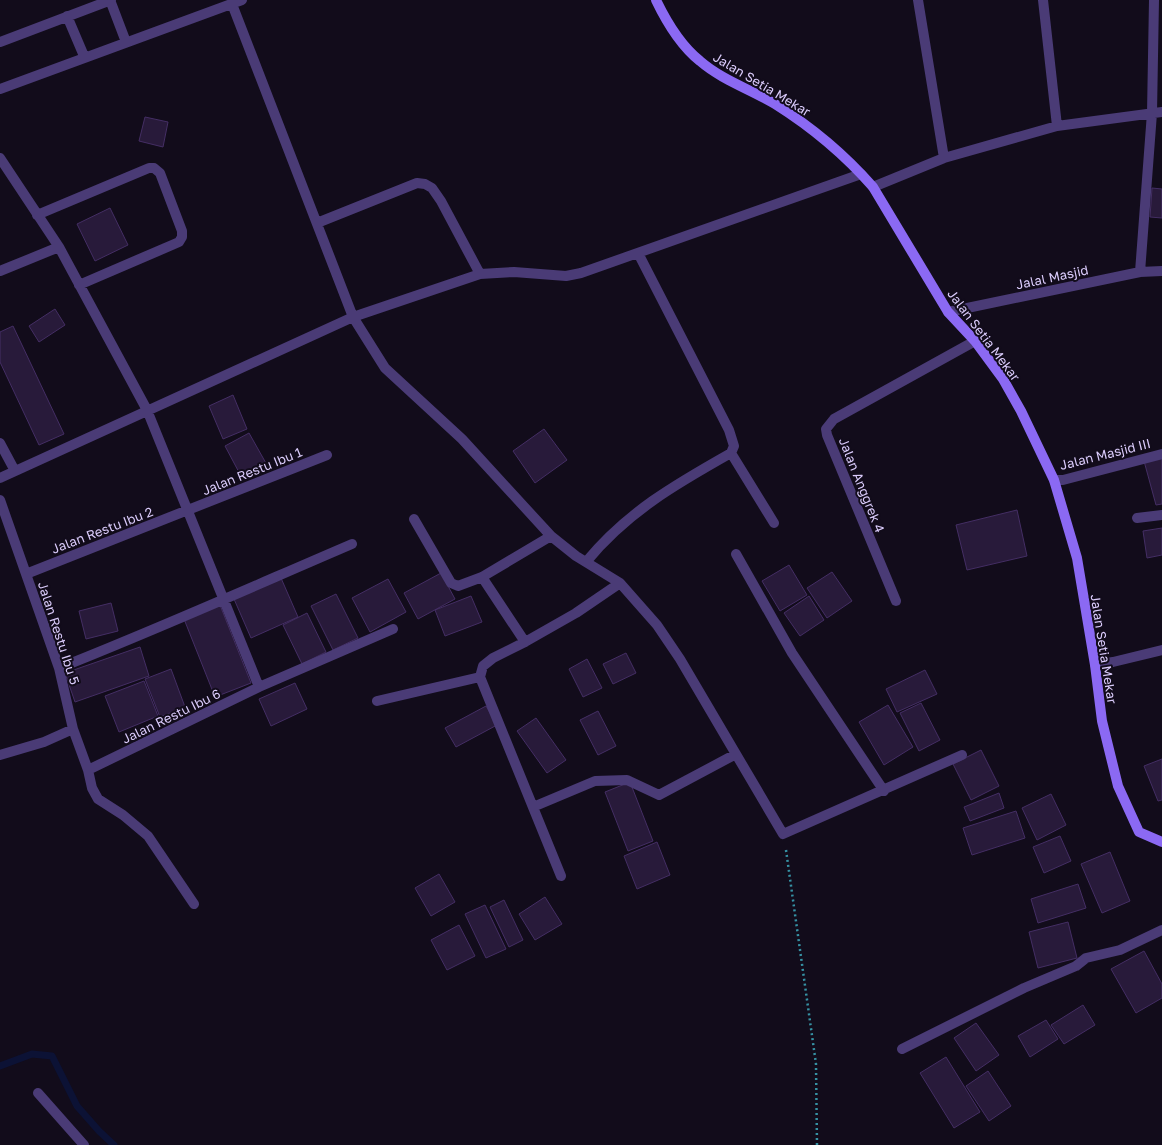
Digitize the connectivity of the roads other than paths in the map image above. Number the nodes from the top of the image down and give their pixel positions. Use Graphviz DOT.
graph roads {
  1 [pos="110,0"];
  2 [pos="242,0"];
  3 [pos="656,0"];
  4 [pos="918,0"];
  5 [pos="1043,0"];
  6 [pos="1154,0"];
  7 [pos="232,4"];
  8 [pos="67,16"];
  9 [pos="0,42"];
  10 [pos="126,42"];
  11 [pos="84,56"];
  12 [pos="0,89"];
  13 [pos="1157,112"];
  14 [pos="1057,126"];
  15 [pos="0,158"];
  16 [pos="944,158"];
  17 [pos="861,174"];
  18 [pos="873,187"];
  19 [pos="37,215"];
  20 [pos="316,223"];
  21 [pos="59,247"];
  22 [pos="638,253"];
  23 [pos="0,271"];
  24 [pos="1162,271"];
  25 [pos="1140,272"];
  26 [pos="480,274"];
  27 [pos="79,285"];
  28 [pos="948,312"];
  29 [pos="353,317"];
  30 [pos="975,341"];
  31 [pos="147,410"];
  32 [pos="0,443"];
  33 [pos="731,453"];
  34 [pos="1162,454"];
  35 [pos="327,455"];
  36 [pos="15,471"];
  37 [pos="0,478"];
  38 [pos="1054,480"];
  39 [pos="0,500"];
  40 [pos="187,511"];
  41 [pos="1162,515"];
  42 [pos="1137,518"];
  43 [pos="414,519"];
  44 [pos="774,523"];
  45 [pos="551,536"];
  46 [pos="352,544"];
  47 [pos="736,554"];
  48 [pos="586,562"];
  49 [pos="26,574"];
  50 [pos="482,577"];
  51 [pos="620,583"];
  52 [pos="222,599"];
  53 [pos="896,601"];
  54 [pos="393,629"];
  55 [pos="525,642"];
  56 [pos="1162,650"];
  57 [pos="1095,665"];
  58 [pos="59,668"];
  59 [pos="480,677"];
  60 [pos="259,687"];
  61 [pos="377,701"];
  62 [pos="73,729"];
  63 [pos="736,754"];
  64 [pos="0,755"];
  65 [pos="962,755"];
  66 [pos="91,768"];
  67 [pos="884,791"];
  68 [pos="533,807"];
  69 [pos="1162,842"];
  70 [pos="561,876"];
  71 [pos="194,904"];
  72 [pos="1162,930"];
  73 [pos="902,1049"];
  74 [pos="38,1093"];
  75 [pos="84,1145"];
  1 -- 8 [label="street"];
  1 -- 10 [label="street"];
  2 -- 7 [label="street"];
  3 -- 17 [label="street, Jalan Setia Mekar"];
  4 -- 16 [label="street"];
  5 -- 14 [label="street"];
  6 -- 13 [label="street"];
  7 -- 10 [label="street"];
  7 -- 20 [label="street"];
  8 -- 9 [label="street"];
  8 -- 11 [label="street"];
  10 -- 11 [label="street"];
  11 -- 12 [label="street"];
  13 -- 14 [label="street"];
  13 -- 25 [label="street"];
  14 -- 16 [label="street"];
  15 -- 19 [label="street"];
  16 -- 18 [label="street"];
  17 -- 18 [label="street, Jalan Setia Mekar"];
  17 -- 22 [label="street"];
  18 -- 28 [label="street, Jalan Setia Mekar"];
  19 -- 21 [label="street"];
  19 -- 27 [label="street"];
  20 -- 26 [label="street"];
  20 -- 29 [label="street"];
  21 -- 23 [label="street"];
  21 -- 27 [label="street"];
  22 -- 26 [label="street"];
  22 -- 33 [label="street"];
  24 -- 25 [label="street, Jalal Masjid"];
  25 -- 28 [label="street, Jalal Masjid"];
  26 -- 29 [label="street"];
  27 -- 31 [label="street"];
  28 -- 30 [label="street, Jalan Setia Mekar"];
  29 -- 31 [label="street"];
  29 -- 45 [label="street"];
  30 -- 38 [label="street, Jalan Setia Mekar"];
  30 -- 53 [label="street, Jalan Anggrek 4"];
  31 -- 36 [label="street"];
  31 -- 40 [label="street"];
  32 -- 36 [label="street"];
  33 -- 44 [label="street"];
  33 -- 48 [label="street"];
  34 -- 38 [label="street, Jalan Masjid III"];
  35 -- 40 [label="street, Jalan Restu Ibu 1"];
  36 -- 37 [label="street"];
  38 -- 57 [label="street, Jalan Setia Mekar"];
  39 -- 49 [label="street, Jalan Restu Ibu 5"];
  40 -- 49 [label="street, Jalan Restu Ibu 2"];
  40 -- 52 [label="street"];
  41 -- 42 [label="street"];
  43 -- 50 [label="street"];
  45 -- 48 [label="street"];
  45 -- 50 [label="street"];
  46 -- 52 [label="street"];
  47 -- 67 [label="street"];
  48 -- 51 [label="street"];
  49 -- 58 [label="street, Jalan Restu Ibu 5"];
  50 -- 55 [label="street"];
  51 -- 55 [label="street"];
  51 -- 63 [label="street"];
  52 -- 58 [label="street"];
  52 -- 60 [label="street"];
  54 -- 60 [label="street"];
  55 -- 59 [label="street"];
  56 -- 57 [label="street"];
  57 -- 69 [label="street, Jalan Setia Mekar"];
  58 -- 62 [label="street, Jalan Restu Ibu 5"];
  59 -- 61 [label="street"];
  59 -- 68 [label="street"];
  60 -- 66 [label="street, Jalan Restu Ibu 6"];
  62 -- 64 [label="street"];
  62 -- 66 [label="street, Jalan Restu Ibu 5"];
  63 -- 67 [label="street"];
  63 -- 68 [label="street"];
  65 -- 67 [label="street"];
  66 -- 71 [label="street, Jalan Restu Ibu 5"];
  68 -- 70 [label="street"];
  72 -- 73 [label="street"];
  74 -- 75 [label="street"];
}
